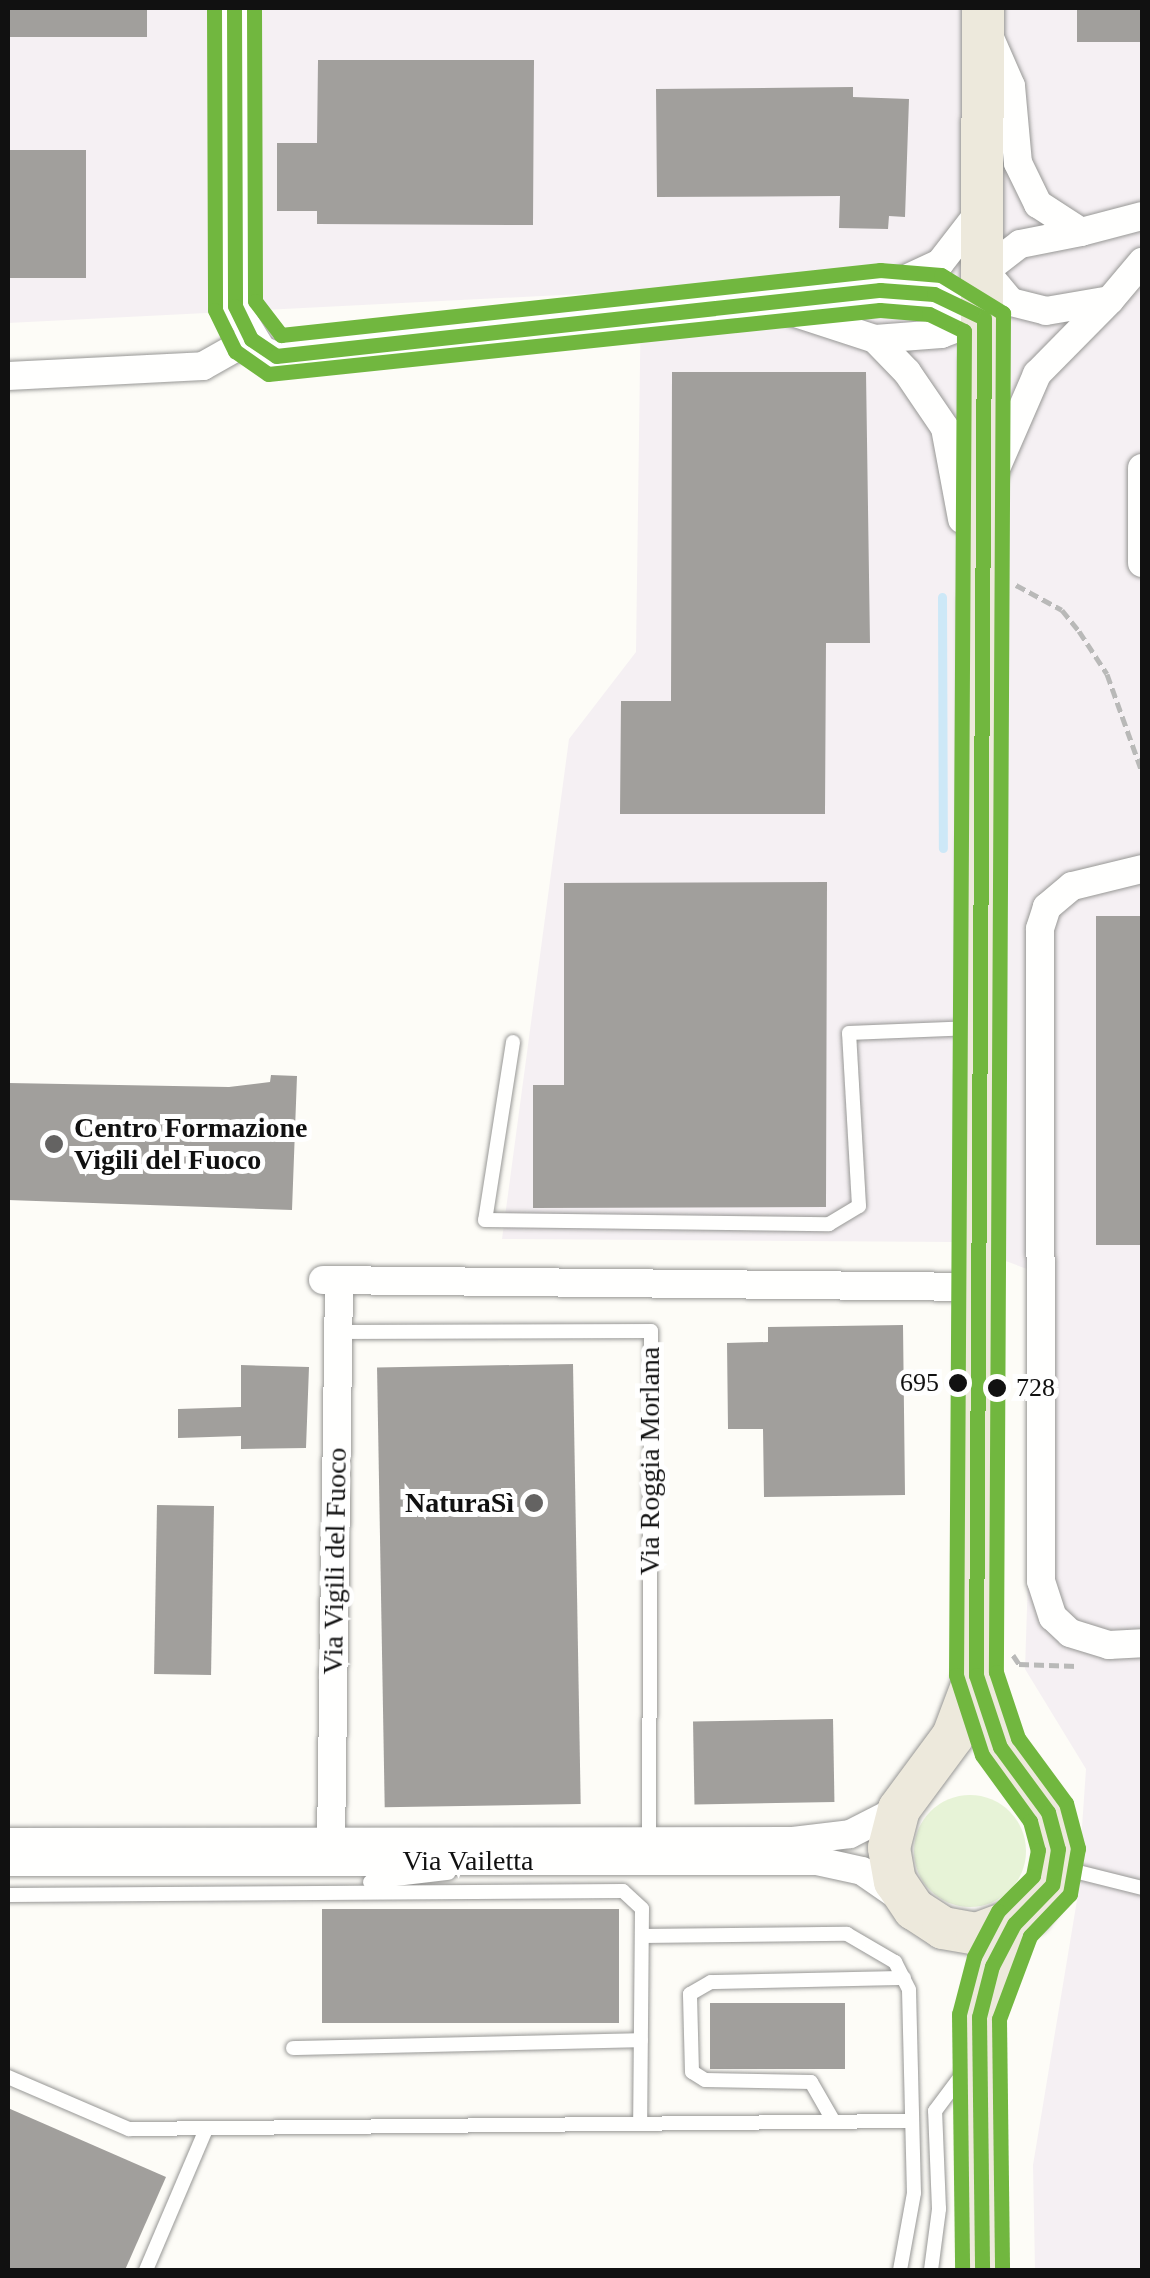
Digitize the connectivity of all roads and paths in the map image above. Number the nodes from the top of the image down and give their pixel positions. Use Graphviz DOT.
graph roads {
  1 [pos="234,8"];
  2 [pos="983,16"];
  3 [pos="984,205"];
  4 [pos="1142,216"];
  5 [pos="1081,232"];
  6 [pos="1142,262"];
  7 [pos="984,271"];
  8 [pos="880,290"];
  9 [pos="1110,300"];
  10 [pos="774,306"];
  11 [pos="984,318"];
  12 [pos="251,340"];
  13 [pos="875,340"];
  14 [pos="8,376"];
  15 [pos="1142,468"];
  16 [pos="981,520"];
  17 [pos="1142,563"];
  18 [pos="996,590"];
  19 [pos="1142,772"];
  20 [pos="1142,870"];
  21 [pos="978,1028"];
  22 [pos="514,1042"];
  23 [pos="977,1286"];
  24 [pos="339,1332"];
  25 [pos="1142,1643"];
  26 [pos="976,1675"];
  27 [pos="1016,1774"];
  28 [pos="912,1794"];
  29 [pos="8,1842"];
  30 [pos="331,1842"];
  31 [pos="649,1842"];
  32 [pos="558,1861"];
  33 [pos="8,1862"];
  34 [pos="1058,1867"];
  35 [pos="1142,1888"];
  36 [pos="305,1889"];
  37 [pos="8,1893"];
  38 [pos="929,1919"];
  39 [pos="1014,1924"];
  40 [pos="642,1936"];
  41 [pos="904,1978"];
  42 [pos="979,2034"];
  43 [pos="641,2040"];
  44 [pos="293,2048"];
  45 [pos="8,2079"];
  46 [pos="906,2121"];
  47 [pos="834,2122"];
  48 [pos="640,2124"];
  49 [pos="206,2129"];
  50 [pos="146,2270"];
  51 [pos="900,2270"];
  52 [pos="931,2270"];
  53 [pos="982,2270"];
  1 -- 12 [label="street"];
  2 -- 3 [label="main road"];
  2 -- 5 [label="street"];
  3 -- 7 [label="main road"];
  3 -- 8 [label="street"];
  4 -- 5 [label="street"];
  5 -- 7 [label="street"];
  6 -- 9 [label="street"];
  7 -- 9 [label="street"];
  7 -- 11 [label="main road"];
  8 -- 10 [label="street"];
  8 -- 11 [label="street"];
  9 -- 16 [label="street"];
  10 -- 12 [label="street"];
  10 -- 13 [label="street"];
  11 -- 13 [label="street"];
  11 -- 16 [label="main road"];
  12 -- 14 [label="street"];
  13 -- 18 [label="street"];
  15 -- 17 [label="street"];
  16 -- 18 [label="main road"];
  18 -- 19 [label="path"];
  18 -- 21 [label="main road"];
  20 -- 25 [label="street"];
  21 -- 22 [label="lane"];
  21 -- 23 [label="main road"];
  23 -- 24 [label="street, Via Vigili del Fuoco"];
  23 -- 26 [label="main road"];
  24 -- 30 [label="street, Via Vigili del Fuoco"];
  24 -- 31 [label="lane, Via Roggia Morlana"];
  26 -- 27 [label="main road"];
  26 -- 28 [label="main road"];
  27 -- 28 [label="main road"];
  27 -- 34 [label="main road"];
  28 -- 31 [label="street, Via Vailetta"];
  28 -- 38 [label="main road"];
  29 -- 30 [label="street, Via Vailetta"];
  30 -- 31 [label="street, Via Vailetta"];
  32 -- 33 [label="street, Via Vailetta"];
  32 -- 36 [label="lane"];
  32 -- 38 [label="street, Via Vailetta"];
  34 -- 35 [label="lane"];
  34 -- 39 [label="main road"];
  36 -- 37 [label="lane"];
  36 -- 40 [label="lane"];
  38 -- 39 [label="main road"];
  38 -- 42 [label="main road"];
  39 -- 42 [label="main road"];
  40 -- 41 [label="lane"];
  40 -- 43 [label="lane"];
  41 -- 46 [label="lane"];
  41 -- 47 [label="lane"];
  42 -- 52 [label="lane"];
  42 -- 53 [label="main road"];
  43 -- 44 [label="lane"];
  43 -- 48 [label="lane"];
  45 -- 49 [label="lane"];
  46 -- 47 [label="lane"];
  46 -- 51 [label="lane"];
  47 -- 48 [label="lane"];
  48 -- 49 [label="lane"];
  49 -- 50 [label="lane"];
}
